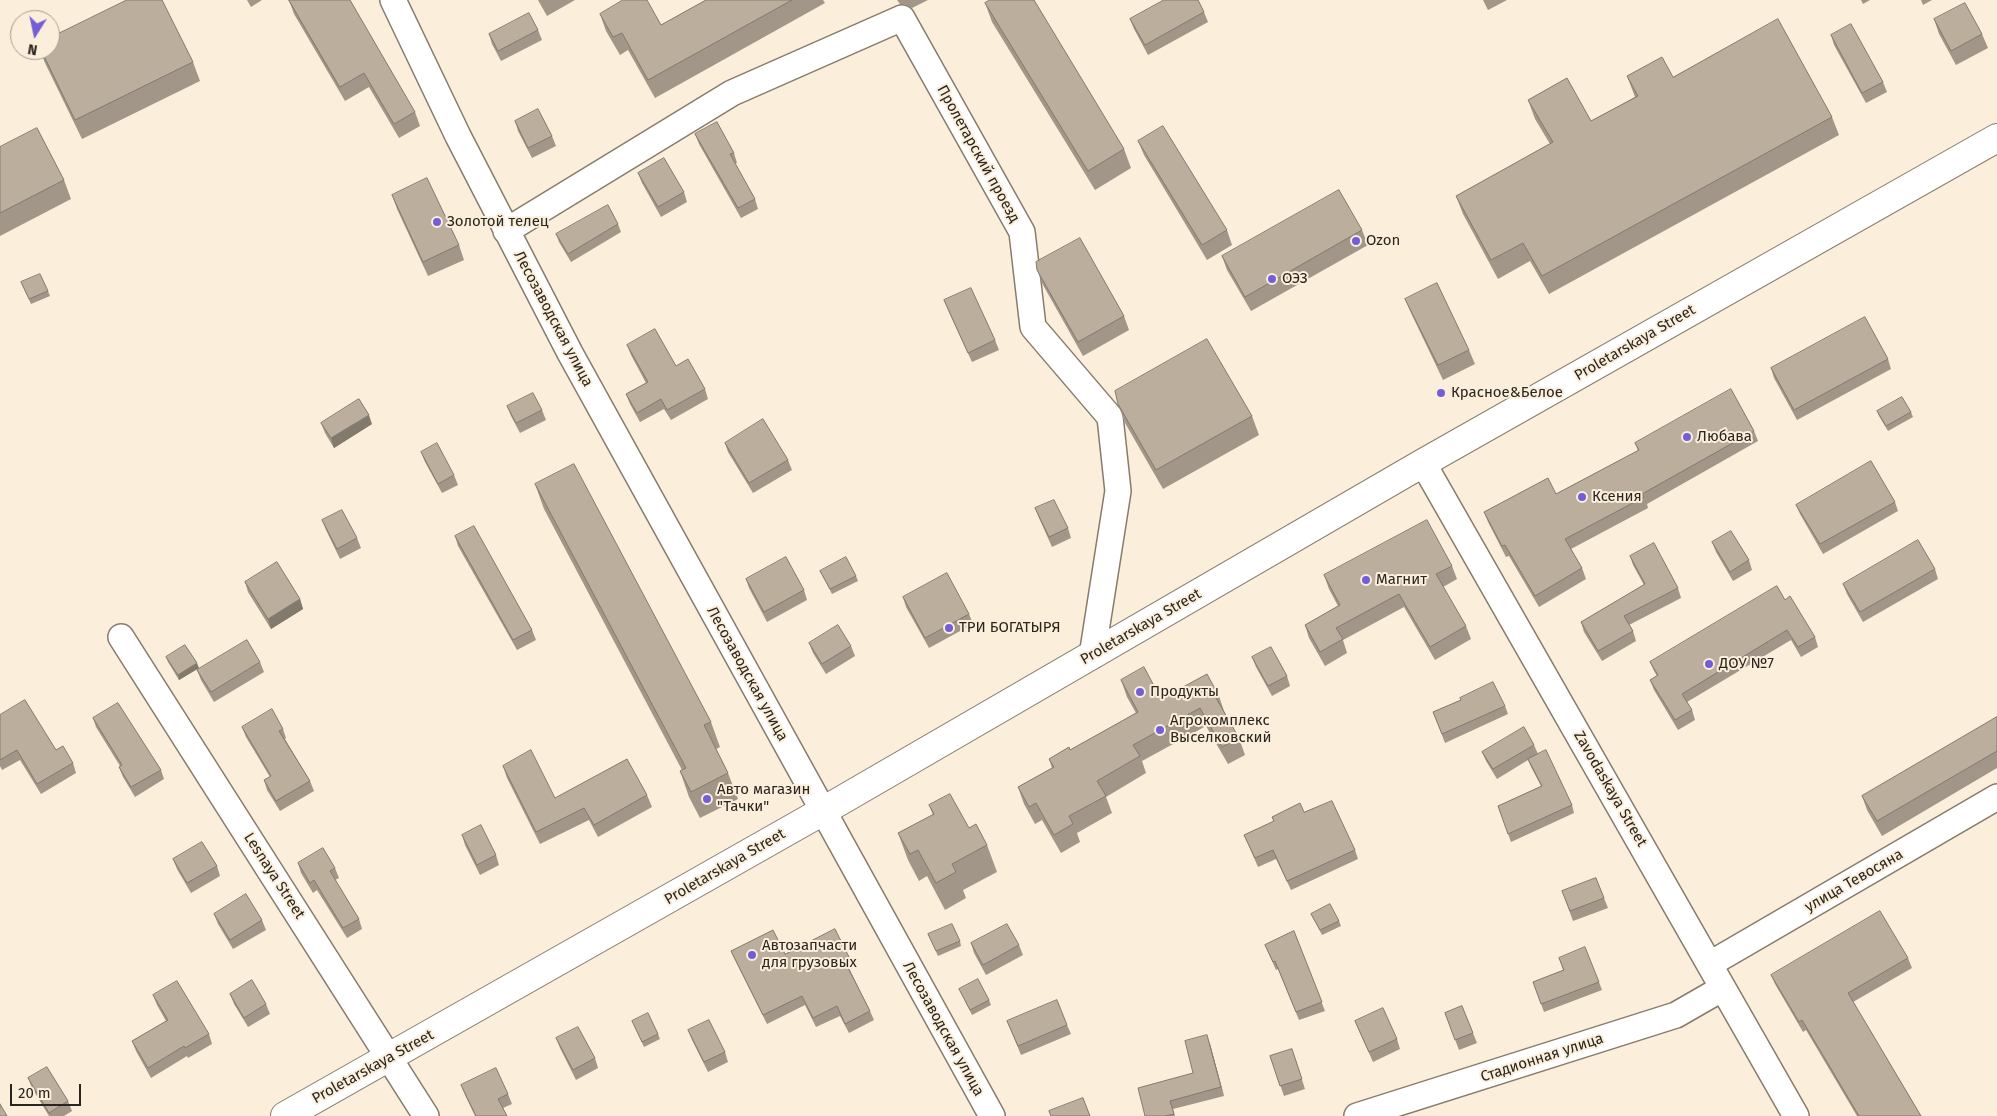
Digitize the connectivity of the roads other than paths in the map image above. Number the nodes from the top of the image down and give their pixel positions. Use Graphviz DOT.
graph roads {
  1 [pos="392,0"];
  2 [pos="1997,138"];
  3 [pos="506,231"];
  4 [pos="1423,463"];
  5 [pos="121,637"];
  6 [pos="1092,656"];
  7 [pos="1997,798"];
  8 [pos="824,812"];
  9 [pos="1710,964"];
  10 [pos="1723,988"];
  11 [pos="390,1057"];
  12 [pos="285,1116"];
  13 [pos="426,1116"];
  14 [pos="992,1116"];
  15 [pos="1357,1116"];
  16 [pos="1796,1116"];
  1 -- 3 [label="street, Лесозаводская улица"];
  2 -- 4 [label="street, Proletarskaya Street"];
  3 -- 6 [label="street, Пролетарский проезд"];
  3 -- 8 [label="street, Лесозаводская улица"];
  4 -- 6 [label="street, Proletarskaya Street"];
  4 -- 9 [label="street, Zavodaskaya Street"];
  5 -- 11 [label="street, Lesnaya Street"];
  6 -- 8 [label="street, Proletarskaya Street"];
  7 -- 9 [label="street, улица Тевосяна"];
  8 -- 11 [label="street, Proletarskaya Street"];
  8 -- 14 [label="street, Лесозаводская улица"];
  9 -- 10 [label="street, Zavodaskaya Street"];
  10 -- 15 [label="street, Стадионная улица"];
  10 -- 16 [label="street, Zavodaskaya Street"];
  11 -- 12 [label="street, Proletarskaya Street"];
  11 -- 13 [label="street, Lesnaya Street"];
}
